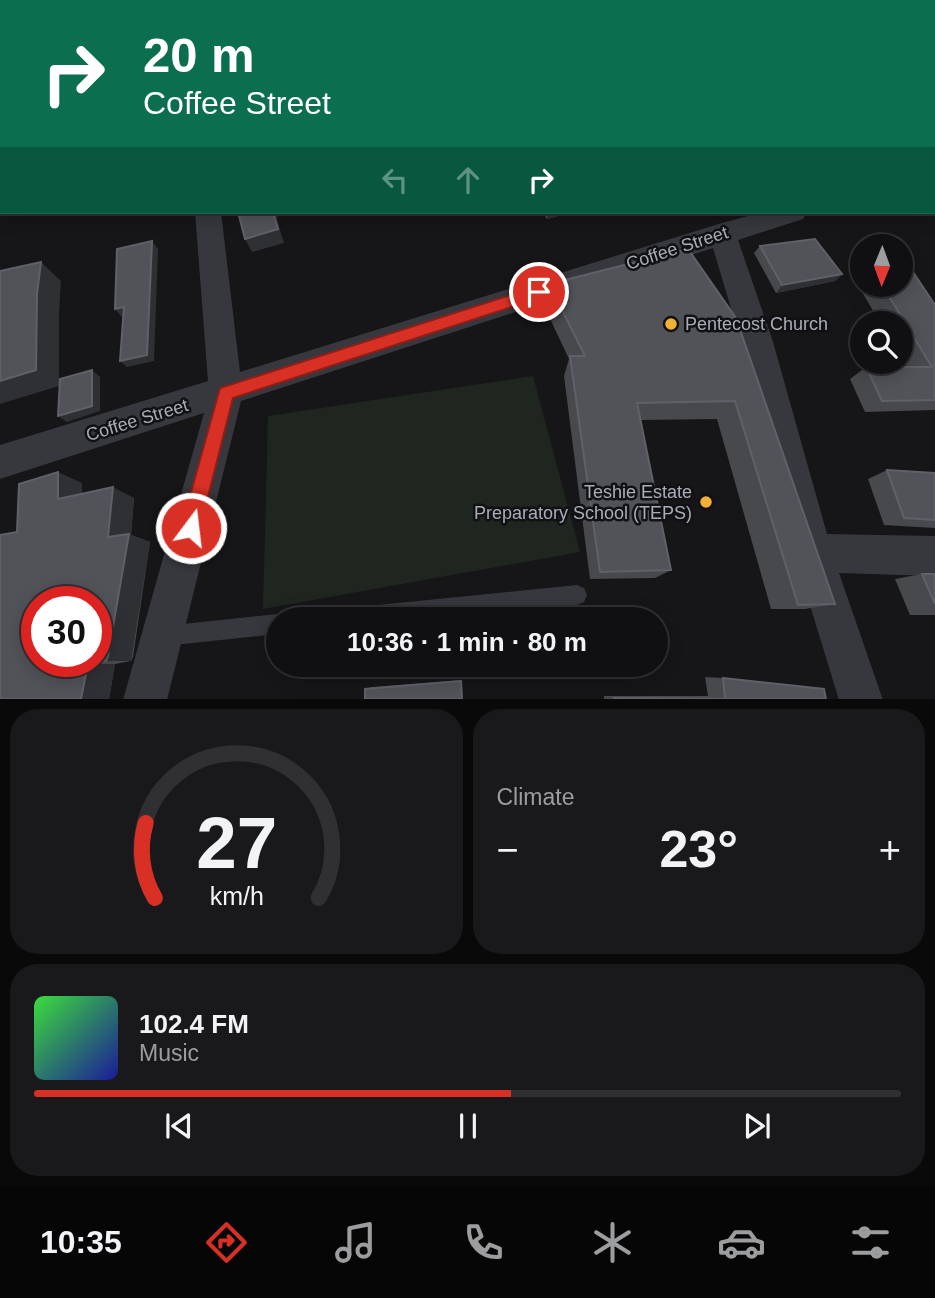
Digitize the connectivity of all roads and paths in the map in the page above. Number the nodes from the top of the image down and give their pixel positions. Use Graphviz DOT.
graph roads {
  1 [pos="208,214"];
  2 [pos="787,214"];
  3 [pos="722,233"];
  4 [pos="226,393"];
  5 [pos="0,462"];
  6 [pos="813,553"];
  7 [pos="935,556"];
  8 [pos="577,595"];
  9 [pos="457,607"];
  10 [pos="266,625"];
  11 [pos="162,636"];
  12 [pos="145,699"];
  13 [pos="861,699"];
  1 -- 4 [label="street"];
  2 -- 3 [label="street, Coffee Street"];
  3 -- 4 [label="street, Coffee Street"];
  3 -- 6 [label="street"];
  4 -- 5 [label="street, Coffee Street"];
  4 -- 11 [label="street"];
  6 -- 7 [label="street"];
  6 -- 13 [label="street"];
  8 -- 9 [label="lane"];
  10 -- 11 [label="lane"];
  11 -- 12 [label="street"];
}
